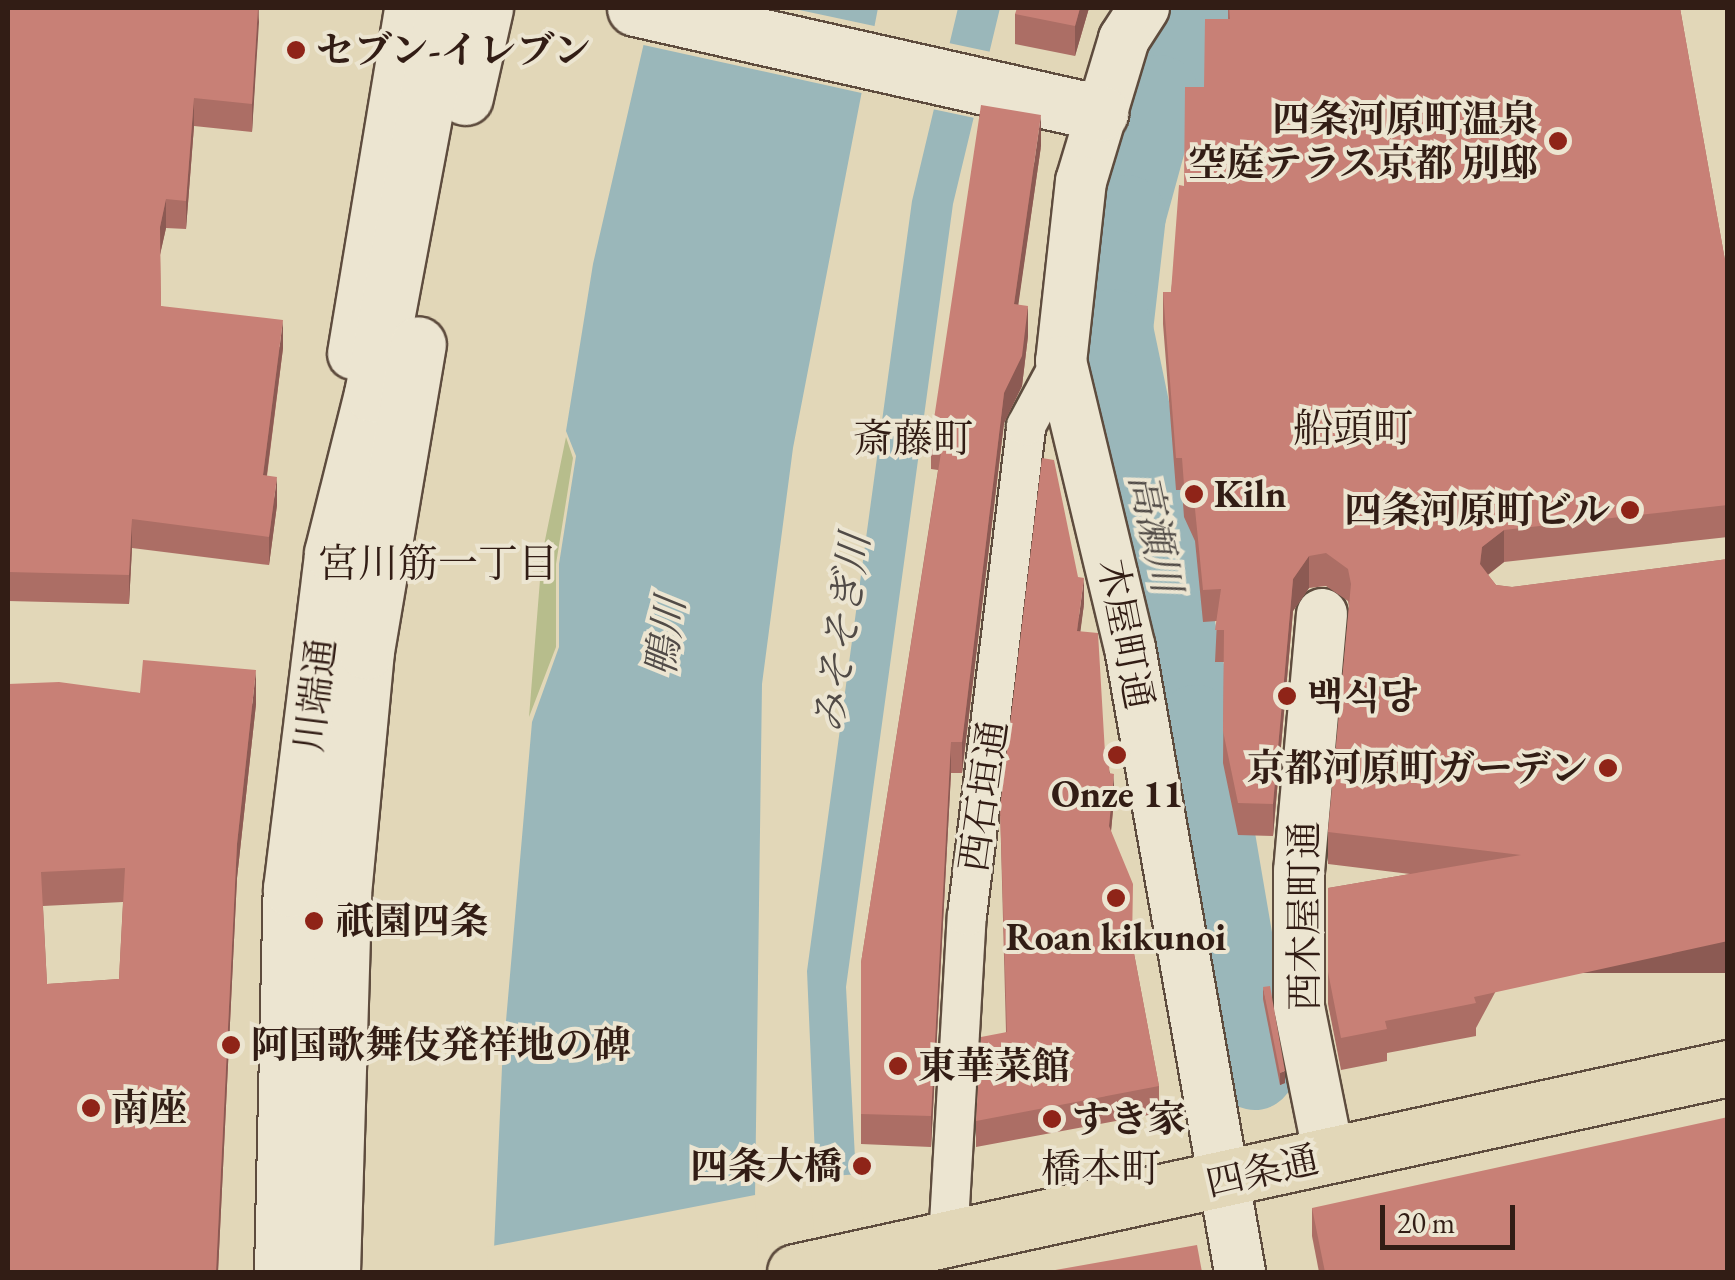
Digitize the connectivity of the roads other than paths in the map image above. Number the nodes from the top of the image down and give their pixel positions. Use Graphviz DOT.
graph roads {
  1 [pos="410,8"];
  2 [pos="444,8"];
  3 [pos="484,8"];
  4 [pos="635,8"];
  5 [pos="1144,8"];
  6 [pos="1100,113"];
  7 [pos="1061,361"];
  8 [pos="332,553"];
  9 [pos="1322,614"];
  10 [pos="1728,1068"];
  11 [pos="1329,1156"];
  12 [pos="1222,1180"];
  13 [pos="948,1240"];
  14 [pos="282,1272"];
  15 [pos="332,1272"];
  16 [pos="795,1272"];
  17 [pos="1240,1272"];
  1 -- 8 [label="street"];
  2 -- 8 [label="street, 川端通"];
  3 -- 15 [label="street, 川端通"];
  4 -- 6 [label="street"];
  5 -- 6 [label="street, 木屋町通"];
  6 -- 7 [label="street, 木屋町通"];
  7 -- 12 [label="street, 木屋町通"];
  7 -- 13 [label="street, 西石垣通"];
  8 -- 14 [label="street, 川端通"];
  9 -- 11 [label="street, 西木屋町通"];
  10 -- 11 [label="main road, 四条通"];
  11 -- 12 [label="main road, 四条通"];
  12 -- 13 [label="main road, 四条通"];
  12 -- 17 [label="street, 木屋町通"];
  13 -- 16 [label="main road, 四条通"];
}
